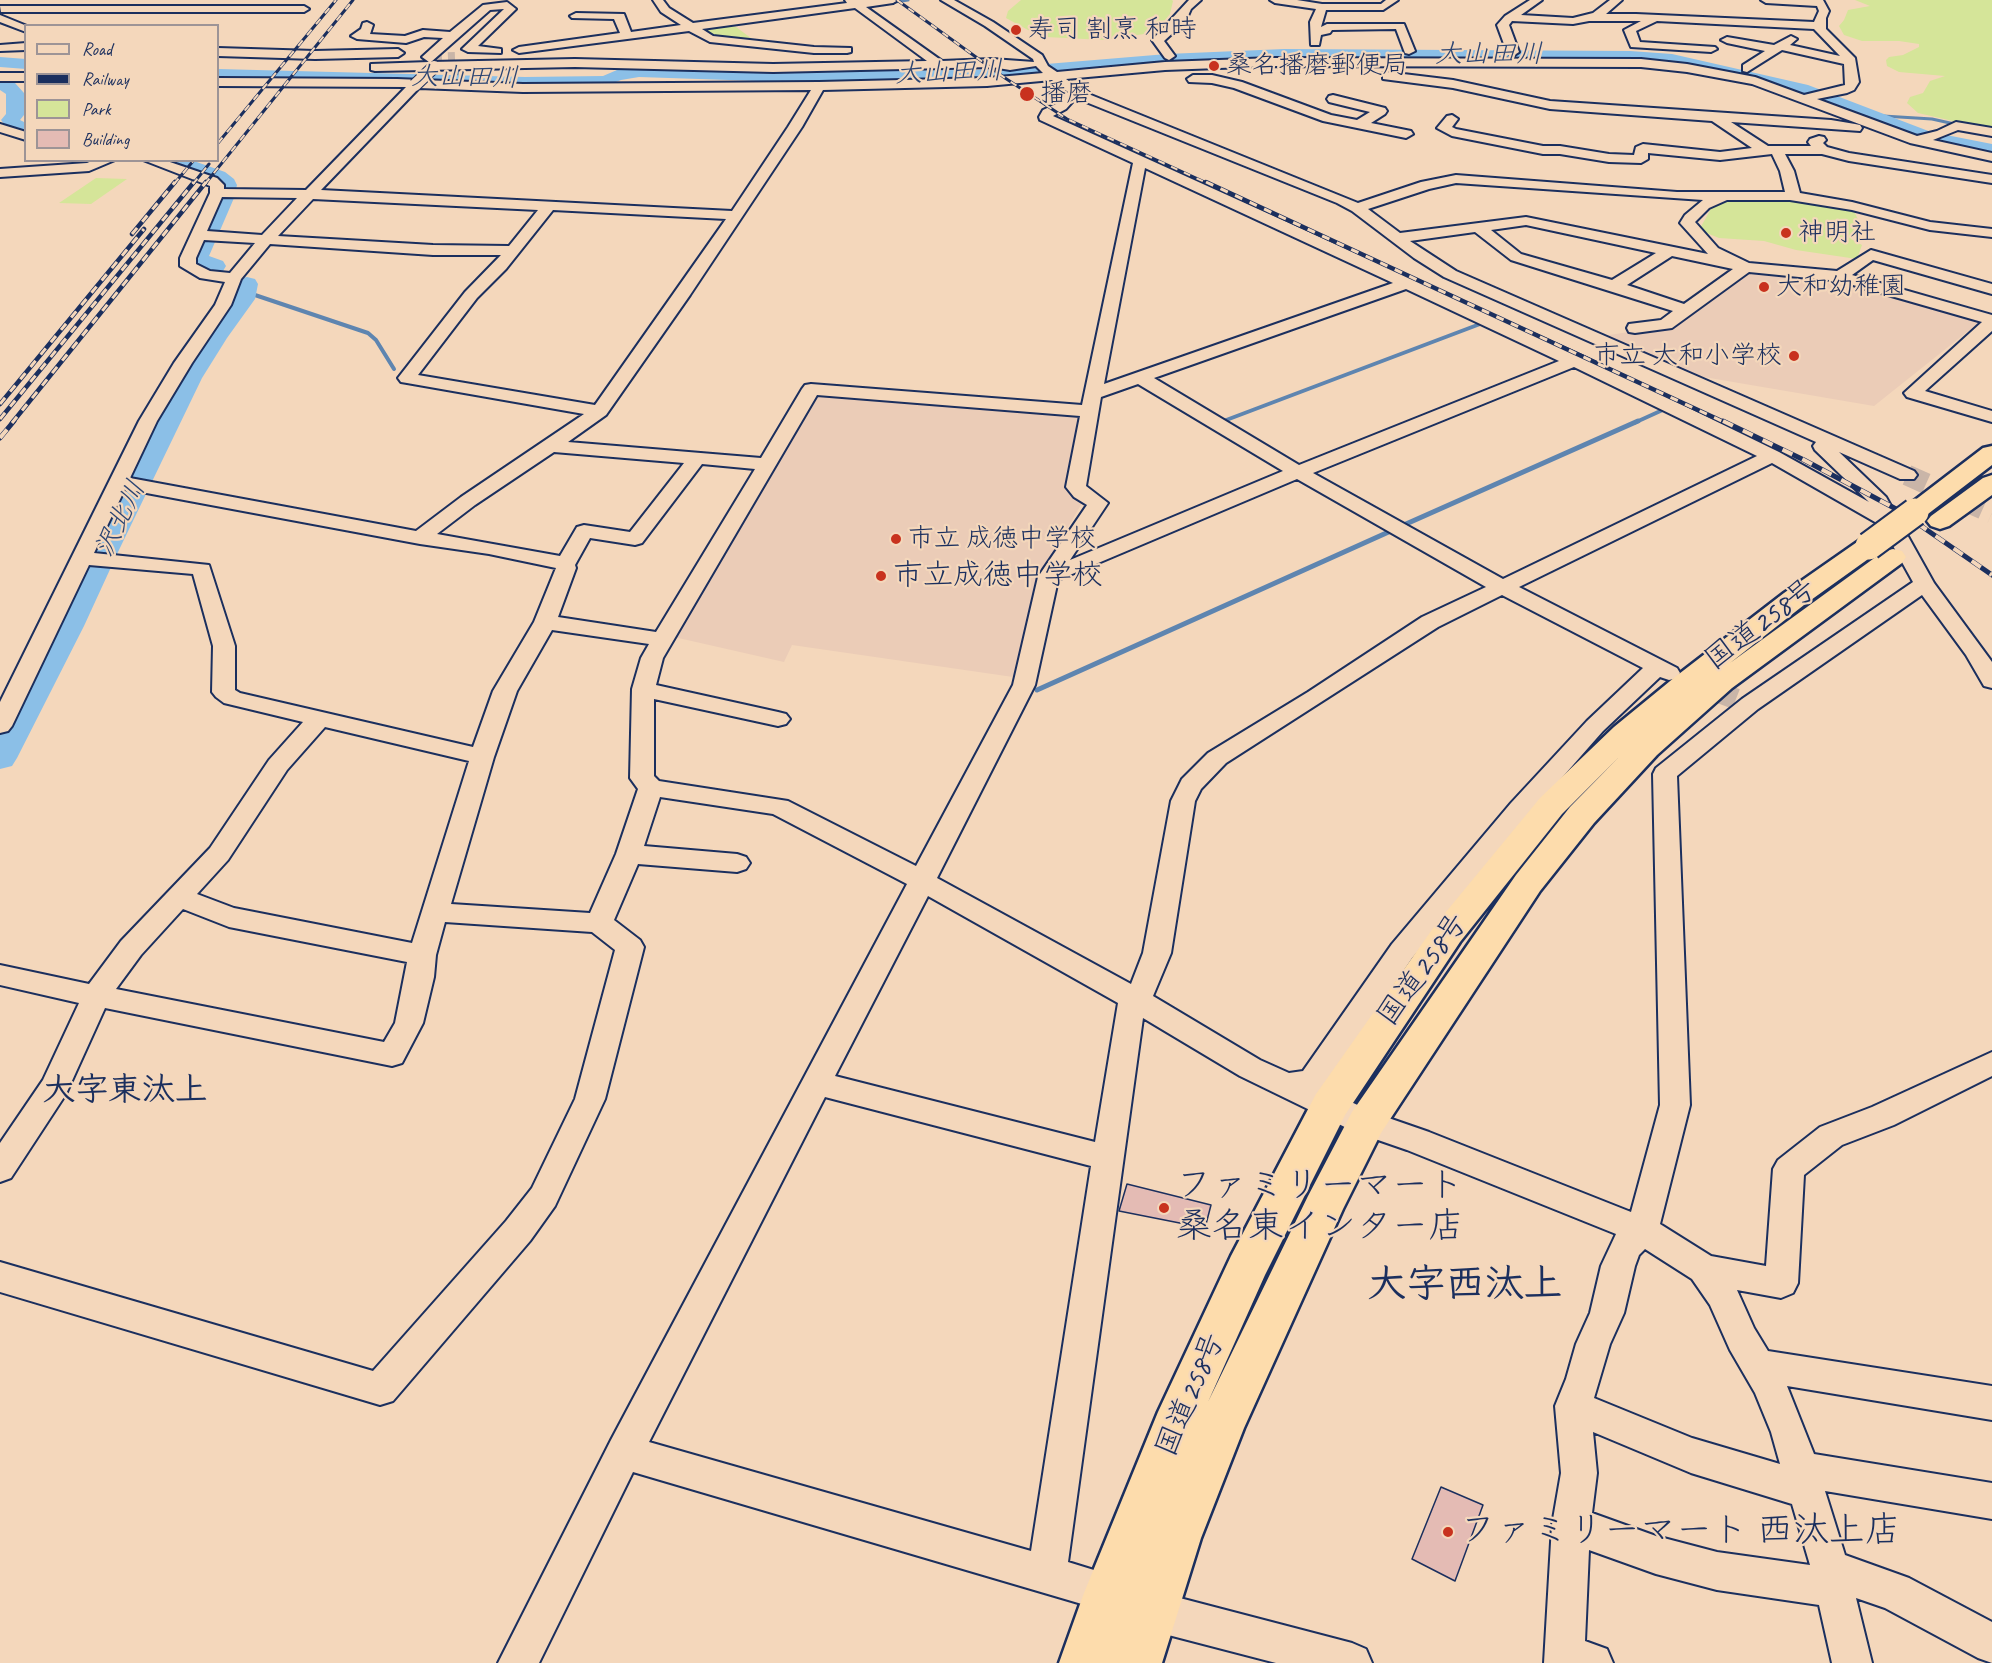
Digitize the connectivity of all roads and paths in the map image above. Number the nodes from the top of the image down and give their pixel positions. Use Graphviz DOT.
graph roads {
  1 [pos="13,0"];
  2 [pos="79,0"];
  3 [pos="134,0"];
  4 [pos="198,0"];
  5 [pos="591,0"];
  6 [pos="658,0"];
  7 [pos="799,0"];
  8 [pos="893,0"];
  9 [pos="946,0"];
  10 [pos="1196,0"];
  11 [pos="1275,0"];
  12 [pos="1393,0"];
  13 [pos="1508,0"];
  14 [pos="1766,0"];
  15 [pos="1620,1"];
  16 [pos="506,2"];
  17 [pos="1303,2"];
  18 [pos="1534,2"];
  19 [pos="307,4"];
  20 [pos="1354,4"];
  21 [pos="1695,4"];
  22 [pos="857,5"];
  23 [pos="1322,7"];
  24 [pos="69,8"];
  25 [pos="118,8"];
  26 [pos="1756,8"];
  27 [pos="177,10"];
  28 [pos="812,10"];
  29 [pos="0,12"];
  30 [pos="1819,12"];
  31 [pos="576,16"];
  32 [pos="1509,18"];
  33 [pos="1590,18"];
  34 [pos="1655,18"];
  35 [pos="159,20"];
  36 [pos="1702,20"];
  37 [pos="1726,21"];
  38 [pos="290,24"];
  39 [pos="739,24"];
  40 [pos="367,25"];
  41 [pos="24,28"];
  42 [pos="692,28"];
  43 [pos="1630,30"];
  44 [pos="1653,32"];
  45 [pos="524,34"];
  46 [pos="627,34"];
  47 [pos="566,35"];
  48 [pos="454,36"];
  49 [pos="1726,37"];
  50 [pos="1315,41"];
  51 [pos="1337,41"];
  52 [pos="1833,41"];
  53 [pos="1403,44"];
  54 [pos="761,45"];
  55 [pos="1782,45"];
  56 [pos="24,46"];
  57 [pos="0,48"];
  58 [pos="915,48"];
  59 [pos="898,49"];
  60 [pos="648,50"];
  61 [pos="855,50"];
  62 [pos="518,51"];
  63 [pos="219,52"];
  64 [pos="406,53"];
  65 [pos="1169,56"];
  66 [pos="1270,57"];
  67 [pos="1517,57"];
  68 [pos="1116,59"];
  69 [pos="1698,59"];
  70 [pos="433,61"];
  71 [pos="459,61"];
  72 [pos="1848,61"];
  73 [pos="1249,63"];
  74 [pos="1754,63"];
  75 [pos="940,65"];
  76 [pos="369,67"];
  77 [pos="1047,71"];
  78 [pos="0,76"];
  79 [pos="1780,76"];
  80 [pos="24,77"];
  81 [pos="1181,80"];
  82 [pos="219,82"];
  83 [pos="1807,84"];
  84 [pos="819,86"];
  85 [pos="303,88"];
  86 [pos="523,88"];
  87 [pos="1343,88"];
  88 [pos="1078,89"];
  89 [pos="1482,91"];
  90 [pos="419,93"];
  91 [pos="1832,93"];
  92 [pos="335,97"];
  93 [pos="1805,98"];
  94 [pos="1333,99"];
  95 [pos="1852,100"];
  96 [pos="1306,109"];
  97 [pos="1460,112"];
  98 [pos="1715,117"];
  99 [pos="1358,125"];
  100 [pos="1483,125"];
  101 [pos="1920,126"];
  102 [pos="0,128"];
  103 [pos="1992,132"];
  104 [pos="1406,134"];
  105 [pos="1941,134"];
  106 [pos="24,135"];
  107 [pos="1917,140"];
  108 [pos="1992,147"];
  109 [pos="1771,151"];
  110 [pos="346,156"];
  111 [pos="1992,157"];
  112 [pos="1140,160"];
  113 [pos="103,162"];
  114 [pos="155,162"];
  115 [pos="0,173"];
  116 [pos="1992,178"];
  117 [pos="224,193"];
  118 [pos="308,194"];
  119 [pos="1790,196"];
  120 [pos="1723,197"];
  121 [pos="549,206"];
  122 [pos="1357,208"];
  123 [pos="734,215"];
  124 [pos="1478,227"];
  125 [pos="1992,232"];
  126 [pos="205,236"];
  127 [pos="1398,238"];
  128 [pos="265,240"];
  129 [pos="514,251"];
  130 [pos="1669,251"];
  131 [pos="1746,267"];
  132 [pos="1840,276"];
  133 [pos="234,278"];
  134 [pos="1408,283"];
  135 [pos="1614,286"];
  136 [pos="1992,289"];
  137 [pos="1686,310"];
  138 [pos="1992,321"];
  139 [pos="1635,328"];
  140 [pos="1576,360"];
  141 [pos="1139,377"];
  142 [pos="1091,402"];
  143 [pos="600,411"];
  144 [pos="1992,417"];
  145 [pos="1807,431"];
  146 [pos="550,446"];
  147 [pos="1992,453"];
  148 [pos="1772,456"];
  149 [pos="696,458"];
  150 [pos="767,464"];
  151 [pos="1298,472"];
  152 [pos="1907,475"];
  153 [pos="1992,483"];
  154 [pos="133,484"];
  155 [pos="1926,518"];
  156 [pos="420,538"];
  157 [pos="1884,542"];
  158 [pos="93,559"];
  159 [pos="563,563"];
  160 [pos="1048,577"];
  161 [pos="1924,584"];
  162 [pos="1502,587"];
  163 [pos="545,622"];
  164 [pos="663,640"];
  165 [pos="1992,681"];
  166 [pos="643,689"];
  167 [pos="319,719"];
  168 [pos="778,719"];
  169 [pos="0,726"];
  170 [pos="482,757"];
  171 [pos="651,788"];
  172 [pos="629,854"];
  173 [pos="736,863"];
  174 [pos="921,881"];
  175 [pos="178,896"];
  176 [pos="435,912"];
  177 [pos="598,923"];
  178 [pos="422,955"];
  179 [pos="0,975"];
  180 [pos="96,996"];
  181 [pos="1133,998"];
  182 [pos="1992,1063"];
  183 [pos="815,1083"];
  184 [pos="1287,1085"];
  185 [pos="1330,1105"];
  186 [pos="1366,1123"];
  187 [pos="1109,1158"];
  188 [pos="0,1169"];
  189 [pos="1642,1231"];
  190 [pos="1704,1269"];
  191 [pos="0,1277"];
  192 [pos="1758,1365"];
  193 [pos="1992,1403"];
  194 [pos="1573,1406"];
  195 [pos="624,1452"];
  196 [pos="1802,1480"];
  197 [pos="1992,1501"];
  198 [pos="1571,1525"];
  199 [pos="1047,1576"];
  200 [pos="1832,1579"];
  201 [pos="1109,1593"];
  202 [pos="1153,1611"];
  203 [pos="1992,1644"];
  204 [pos="1574,1660"];
  205 [pos="518,1663"];
  206 [pos="1085,1663"];
  207 [pos="1136,1663"];
  208 [pos="1352,1663"];
  209 [pos="1852,1663"];
  1 -- 29 [label="street"];
  2 -- 24 [label="street"];
  3 -- 25 [label="street"];
  4 -- 27 [label="street"];
  5 -- 31 [label="street"];
  6 -- 42 [label="street"];
  7 -- 28 [label="street"];
  8 -- 22 [label="street"];
  9 -- 77 [label="street"];
  10 -- 65 [label="street"];
  11 -- 17 [label="street"];
  12 -- 20 [label="street"];
  13 -- 18 [label="street"];
  14 -- 30 [label="street"];
  15 -- 33 [label="street"];
  16 -- 48 [label="street"];
  16 -- 62 [label="street"];
  16 -- 70 [label="street"];
  17 -- 23 [label="street"];
  18 -- 32 [label="street"];
  19 -- 27 [label="street"];
  19 -- 38 [label="street"];
  20 -- 23 [label="street"];
  21 -- 36 [label="street"];
  22 -- 28 [label="street"];
  22 -- 39 [label="street"];
  22 -- 58 [label="street"];
  23 -- 50 [label="street"];
  24 -- 25 [label="street"];
  24 -- 29 [label="street"];
  25 -- 27 [label="street"];
  26 -- 30 [label="street"];
  27 -- 35 [label="street"];
  28 -- 42 [label="street"];
  29 -- 41 [label="street"];
  30 -- 37 [label="street"];
  30 -- 52 [label="street"];
  31 -- 46 [label="street"];
  31 -- 47 [label="street"];
  32 -- 33 [label="street"];
  32 -- 67 [label="street"];
  33 -- 34 [label="street"];
  34 -- 36 [label="street"];
  34 -- 43 [label="street"];
  36 -- 37 [label="street"];
  37 -- 49 [label="street"];
  39 -- 42 [label="street"];
  39 -- 54 [label="street"];
  40 -- 48 [label="street"];
  42 -- 46 [label="street"];
  42 -- 54 [label="street"];
  42 -- 60 [label="street"];
  43 -- 44 [label="street"];
  43 -- 69 [label="street"];
  45 -- 62 [label="street"];
  46 -- 47 [label="street"];
  47 -- 62 [label="street"];
  48 -- 70 [label="street"];
  49 -- 55 [label="street"];
  49 -- 55 [label="street"];
  49 -- 69 [label="street"];
  50 -- 51 [label="street"];
  50 -- 53 [label="street"];
  50 -- 53 [label="street"];
  50 -- 66 [label="street"];
  52 -- 55 [label="street"];
  52 -- 72 [label="street"];
  53 -- 67 [label="street"];
  54 -- 61 [label="street"];
  55 -- 72 [label="street"];
  55 -- 74 [label="street"];
  56 -- 57 [label="street"];
  58 -- 59 [label="street"];
  58 -- 75 [label="street"];
  60 -- 62 [label="street"];
  60 -- 71 [label="street"];
  60 -- 75 [label="street"];
  62 -- 71 [label="street"];
  63 -- 64 [label="street"];
  65 -- 66 [label="street"];
  65 -- 68 [label="street"];
  66 -- 67 [label="street"];
  66 -- 73 [label="street"];
  67 -- 69 [label="street"];
  69 -- 74 [label="street"];
  69 -- 93 [label="street"];
  70 -- 71 [label="street"];
  70 -- 76 [label="street"];
  70 -- 90 [label="street, bridge"];
  72 -- 91 [label="street"];
  73 -- 77 [label="street"];
  73 -- 89 [label="street"];
  74 -- 79 [label="street"];
  75 -- 77 [label="street"];
  77 -- 84 [label="street"];
  77 -- 88 [label="street"];
  78 -- 80 [label="street"];
  81 -- 96 [label="street"];
  82 -- 86 [label="street"];
  83 -- 91 [label="street"];
  84 -- 86 [label="street"];
  84 -- 123 [label="street"];
  85 -- 90 [label="street"];
  86 -- 90 [label="street"];
  87 -- 94 [label="street"];
  88 -- 112 [label="street"];
  88 -- 122 [label="street"];
  89 -- 97 [label="street"];
  89 -- 98 [label="street"];
  90 -- 110 [label="street"];
  91 -- 93 [label="street"];
  91 -- 95 [label="street"];
  92 -- 110 [label="street"];
  93 -- 107 [label="street"];
  94 -- 96 [label="street"];
  94 -- 99 [label="street"];
  96 -- 99 [label="street"];
  97 -- 100 [label="street"];
  97 -- 109 [label="street"];
  98 -- 107 [label="street"];
  98 -- 109 [label="street"];
  99 -- 104 [label="street"];
  101 -- 105 [label="street"];
  102 -- 106 [label="street"];
  103 -- 105 [label="street"];
  105 -- 107 [label="street"];
  105 -- 108 [label="street"];
  107 -- 111 [label="street"];
  109 -- 116 [label="street"];
  109 -- 119 [label="street"];
  110 -- 118 [label="street"];
  112 -- 134 [label="street"];
  112 -- 142 [label="street"];
  113 -- 115 [label="street"];
  114 -- 117 [label="street"];
  117 -- 118 [label="street"];
  117 -- 126 [label="street"];
  118 -- 121 [label="street"];
  118 -- 128 [label="street"];
  119 -- 120 [label="street"];
  119 -- 125 [label="street"];
  120 -- 122 [label="street"];
  120 -- 131 [label="street"];
  121 -- 123 [label="street"];
  121 -- 129 [label="street"];
  122 -- 127 [label="street"];
  123 -- 143 [label="street"];
  124 -- 127 [label="street"];
  124 -- 130 [label="street"];
  124 -- 135 [label="street"];
  126 -- 128 [label="street"];
  126 -- 133 [label="street"];
  127 -- 145 [label="street"];
  128 -- 129 [label="street"];
  128 -- 133 [label="street"];
  129 -- 143 [label="street"];
  130 -- 131 [label="street"];
  130 -- 135 [label="street"];
  131 -- 132 [label="street"];
  131 -- 137 [label="street"];
  132 -- 136 [label="street"];
  132 -- 138 [label="street"];
  133 -- 154 [label="street"];
  134 -- 140 [label="street"];
  134 -- 141 [label="street"];
  135 -- 137 [label="street"];
  137 -- 139 [label="street"];
  138 -- 144 [label="street"];
  140 -- 148 [label="street"];
  140 -- 151 [label="street"];
  141 -- 142 [label="street"];
  141 -- 151 [label="street"];
  142 -- 150 [label="street"];
  142 -- 160 [label="street"];
  143 -- 146 [label="street"];
  145 -- 152 [label="street"];
  145 -- 157 [label="street"];
  146 -- 149 [label="street"];
  146 -- 156 [label="street"];
  147 -- 155 [label="highway, 国道258号"];
  148 -- 157 [label="street"];
  148 -- 162 [label="street"];
  149 -- 150 [label="street"];
  149 -- 159 [label="street"];
  150 -- 164 [label="street"];
  151 -- 160 [label="street"];
  151 -- 162 [label="street"];
  153 -- 155 [label="highway, 国道258号"];
  154 -- 156 [label="street"];
  154 -- 158 [label="street"];
  155 -- 157 [label="highway, 国道258号"];
  156 -- 159 [label="street"];
  157 -- 161 [label="street"];
  157 -- 185 [label="highway, 国道258号"];
  157 -- 186 [label="highway, 国道258号"];
  158 -- 167 [label="street"];
  158 -- 169 [label="street"];
  159 -- 163 [label="street"];
  160 -- 174 [label="street"];
  161 -- 165 [label="street"];
  161 -- 189 [label="street"];
  162 -- 181 [label="street"];
  162 -- 184 [label="street"];
  163 -- 164 [label="street"];
  163 -- 170 [label="street"];
  164 -- 166 [label="street"];
  166 -- 168 [label="street"];
  166 -- 171 [label="street"];
  167 -- 170 [label="street"];
  167 -- 175 [label="street"];
  170 -- 176 [label="street"];
  171 -- 172 [label="street"];
  171 -- 174 [label="street"];
  172 -- 173 [label="street"];
  172 -- 177 [label="street"];
  174 -- 181 [label="street"];
  174 -- 183 [label="street"];
  175 -- 178 [label="street"];
  175 -- 180 [label="street"];
  176 -- 177 [label="street"];
  176 -- 178 [label="street"];
  177 -- 191 [label="street"];
  178 -- 180 [label="street"];
  179 -- 180 [label="street"];
  180 -- 188 [label="street"];
  181 -- 184 [label="street"];
  181 -- 187 [label="street"];
  182 -- 190 [label="street"];
  183 -- 187 [label="street"];
  183 -- 195 [label="street"];
  184 -- 185 [label="street"];
  185 -- 186 [label="street"];
  185 -- 201 [label="highway, 国道258号"];
  186 -- 189 [label="street"];
  186 -- 202 [label="highway, 国道258号"];
  187 -- 199 [label="street"];
  189 -- 190 [label="street"];
  189 -- 194 [label="street"];
  190 -- 192 [label="street"];
  192 -- 193 [label="street"];
  192 -- 196 [label="street"];
  194 -- 196 [label="street"];
  194 -- 198 [label="street"];
  195 -- 199 [label="street"];
  195 -- 205 [label="street"];
  196 -- 197 [label="street"];
  196 -- 200 [label="street"];
  198 -- 200 [label="street"];
  198 -- 204 [label="street"];
  199 -- 201 [label="street"];
  200 -- 203 [label="street"];
  200 -- 209 [label="street"];
  201 -- 206 [label="highway, 国道258号"];
  202 -- 207 [label="highway, 国道258号"];
  202 -- 208 [label="street"];
}
